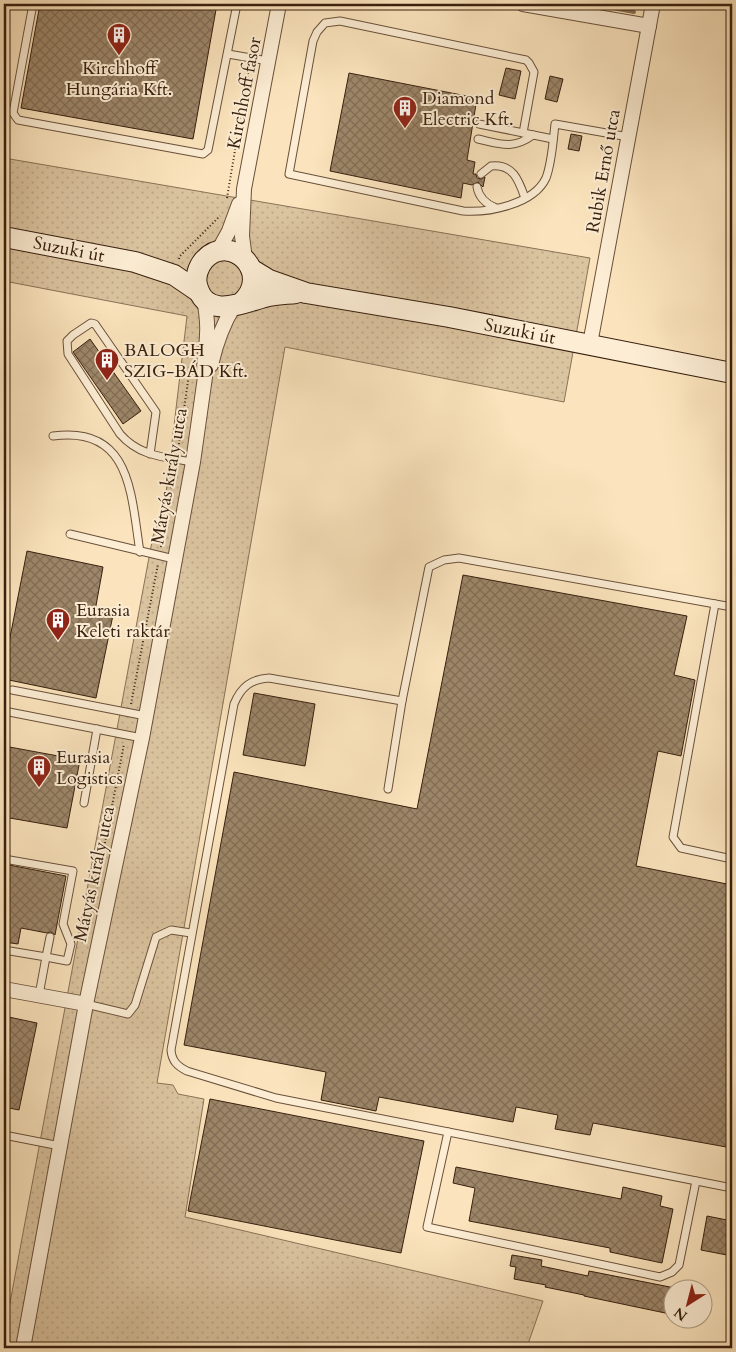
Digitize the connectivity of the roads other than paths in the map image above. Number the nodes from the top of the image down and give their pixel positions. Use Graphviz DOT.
graph roads {
  1 [pos="33,4"];
  2 [pos="237,4"];
  3 [pos="280,4"];
  4 [pos="523,4"];
  5 [pos="654,4"];
  6 [pos="649,26"];
  7 [pos="228,54"];
  8 [pos="269,61"];
  9 [pos="479,124"];
  10 [pos="523,133"];
  11 [pos="533,135"];
  12 [pos="629,137"];
  13 [pos="478,139"];
  14 [pos="553,139"];
  15 [pos="481,174"];
  16 [pos="477,186"];
  17 [pos="244,189"];
  18 [pos="525,198"];
  19 [pos="496,208"];
  20 [pos="4,237"];
  21 [pos="211,255"];
  22 [pos="135,262"];
  23 [pos="248,264"];
  24 [pos="306,293"];
  25 [pos="202,295"];
  26 [pos="238,304"];
  27 [pos="590,344"];
  28 [pos="732,373"];
  29 [pos="205,377"];
  30 [pos="53,436"];
  31 [pos="150,454"];
  32 [pos="192,462"];
  33 [pos="70,534"];
  34 [pos="140,552"];
  35 [pos="174,560"];
  36 [pos="714,604"];
  37 [pos="732,607"];
  38 [pos="12,690"];
  39 [pos="402,701"];
  40 [pos="4,711"];
  41 [pos="146,716"];
  42 [pos="97,729"];
  43 [pos="142,738"];
  44 [pos="388,789"];
  45 [pos="84,803"];
  46 [pos="4,859"];
  47 [pos="732,859"];
  48 [pos="191,933"];
  49 [pos="50,937"];
  50 [pos="4,950"];
  51 [pos="46,957"];
  52 [pos="4,989"];
  53 [pos="39,995"];
  54 [pos="86,1004"];
  55 [pos="448,1132"];
  56 [pos="4,1135"];
  57 [pos="60,1146"];
  58 [pos="696,1182"];
  59 [pos="732,1188"];
  60 [pos="23,1348"];
  1 -- 7 [label="lane"];
  2 -- 7 [label="lane"];
  3 -- 8 [label="street, Kirchhoff fasor"];
  4 -- 6 [label="street"];
  5 -- 6 [label="street, Rubik Ernő utca"];
  6 -- 12 [label="street, Rubik Ernő utca"];
  7 -- 8 [label="lane"];
  8 -- 17 [label="street, Kirchhoff fasor"];
  9 -- 10 [label="lane"];
  10 -- 11 [label="lane"];
  10 -- 19 [label="lane"];
  11 -- 13 [label="lane"];
  11 -- 14 [label="lane"];
  12 -- 14 [label="lane"];
  12 -- 27 [label="street, Rubik Ernő utca"];
  14 -- 18 [label="lane"];
  15 -- 18 [label="lane"];
  16 -- 19 [label="lane"];
  17 -- 21 [label="street, Kirchhoff fasor"];
  17 -- 23 [label="street, Kirchhoff fasor"];
  18 -- 19 [label="lane"];
  20 -- 22 [label="main road, Suzuki út"];
  21 -- 22 [label="main road"];
  21 -- 23 [label="main road"];
  21 -- 25 [label="main road"];
  22 -- 25 [label="main road"];
  23 -- 24 [label="main road"];
  23 -- 26 [label="main road"];
  24 -- 26 [label="main road"];
  24 -- 27 [label="main road, Suzuki út"];
  25 -- 26 [label="main road"];
  25 -- 29 [label="street, Mátyás király utca"];
  26 -- 29 [label="street, Mátyás király utca"];
  27 -- 28 [label="main road, Suzuki út"];
  29 -- 32 [label="street, Mátyás király utca"];
  30 -- 34 [label="lane"];
  31 -- 31 [label="lane"];
  31 -- 32 [label="lane"];
  32 -- 35 [label="street, Mátyás király utca"];
  33 -- 34 [label="lane"];
  34 -- 35 [label="lane"];
  35 -- 41 [label="street, Mátyás király utca"];
  36 -- 37 [label="lane"];
  36 -- 39 [label="lane"];
  36 -- 47 [label="lane"];
  38 -- 41 [label="lane"];
  39 -- 44 [label="lane"];
  39 -- 48 [label="lane"];
  40 -- 42 [label="lane"];
  41 -- 43 [label="street, Mátyás király utca"];
  42 -- 43 [label="lane"];
  42 -- 45 [label="lane"];
  43 -- 54 [label="street, Mátyás király utca"];
  46 -- 51 [label="lane"];
  48 -- 54 [label="lane"];
  48 -- 55 [label="lane"];
  49 -- 51 [label="lane"];
  50 -- 51 [label="lane"];
  51 -- 53 [label="lane"];
  52 -- 53 [label="street"];
  53 -- 54 [label="street"];
  54 -- 57 [label="street, Mátyás király utca"];
  55 -- 58 [label="lane"];
  55 -- 58 [label="lane"];
  56 -- 57 [label="lane"];
  57 -- 60 [label="street, Mátyás király utca"];
  58 -- 59 [label="lane"];
}
